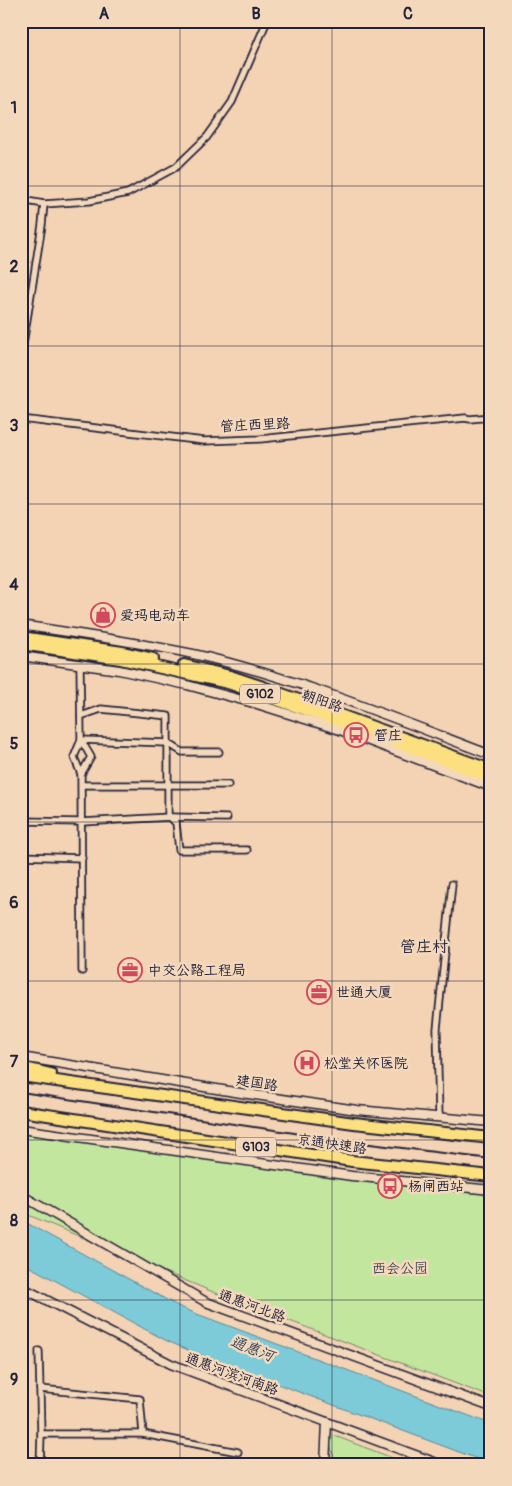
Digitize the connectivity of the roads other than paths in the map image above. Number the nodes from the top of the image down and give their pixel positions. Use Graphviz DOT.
graph roads {
  1 [pos="267,21"];
  2 [pos="21,200"];
  3 [pos="44,204"];
  4 [pos="21,357"];
  5 [pos="491,417"];
  6 [pos="21,419"];
  7 [pos="21,625"];
  8 [pos="21,637"];
  9 [pos="21,644"];
  10 [pos="21,656"];
  11 [pos="80,665"];
  12 [pos="81,716"];
  13 [pos="82,740"];
  14 [pos="168,743"];
  15 [pos="219,752"];
  16 [pos="491,755"];
  17 [pos="491,770"];
  18 [pos="82,774"];
  19 [pos="491,778"];
  20 [pos="82,785"];
  21 [pos="168,785"];
  22 [pos="228,785"];
  23 [pos="491,787"];
  24 [pos="170,817"];
  25 [pos="227,818"];
  26 [pos="21,821"];
  27 [pos="82,822"];
  28 [pos="248,850"];
  29 [pos="21,856"];
  30 [pos="82,858"];
  31 [pos="452,884"];
  32 [pos="82,971"];
  33 [pos="21,1056"];
  34 [pos="21,1067"];
  35 [pos="21,1076"];
  36 [pos="113,1090"];
  37 [pos="21,1111"];
  38 [pos="439,1117"];
  39 [pos="491,1122"];
  40 [pos="21,1129"];
  41 [pos="491,1138"];
  42 [pos="491,1176"];
  43 [pos="491,1190"];
  44 [pos="21,1195"];
  45 [pos="21,1287"];
  46 [pos="39,1351"];
  47 [pos="40,1389"];
  48 [pos="491,1407"];
  49 [pos="327,1422"];
  50 [pos="41,1434"];
  51 [pos="143,1434"];
  52 [pos="238,1452"];
  53 [pos="40,1465"];
  54 [pos="325,1465"];
  55 [pos="442,1465"];
  1 -- 3 [label="street"];
  2 -- 3 [label="street"];
  3 -- 4 [label="street"];
  5 -- 6 [label="street, 管庄西里路"];
  7 -- 16 [label="street, 朝阳路"];
  8 -- 17 [label="highway, 朝阳路 / G102"];
  9 -- 19 [label="highway, 朝阳路 / G102"];
  10 -- 11 [label="street, 朝阳路"];
  11 -- 12 [label="street"];
  11 -- 23 [label="street, 朝阳路"];
  12 -- 13 [label="street"];
  12 -- 14 [label="street"];
  13 -- 14 [label="street"];
  13 -- 18 [label="street"];
  13 -- 18 [label="street"];
  14 -- 15 [label="street"];
  14 -- 21 [label="street"];
  18 -- 20 [label="street"];
  20 -- 21 [label="street"];
  20 -- 27 [label="street"];
  21 -- 22 [label="street"];
  21 -- 24 [label="street"];
  24 -- 25 [label="street"];
  24 -- 27 [label="street"];
  24 -- 28 [label="street"];
  26 -- 27 [label="street"];
  27 -- 30 [label="street"];
  29 -- 30 [label="street"];
  30 -- 32 [label="street"];
  31 -- 38 [label="street"];
  33 -- 38 [label="street, 建国路"];
  34 -- 36 [label="highway"];
  35 -- 36 [label="highway, 京通快速路"];
  36 -- 41 [label="highway, 京通快速路"];
  37 -- 42 [label="highway, 京通快速路 / G103"];
  38 -- 39 [label="street, 建国路"];
  40 -- 43 [label="street"];
  44 -- 48 [label="street, 通惠河北路"];
  45 -- 49 [label="street, 通惠河滨河南路"];
  46 -- 47 [label="street"];
  47 -- 50 [label="street"];
  47 -- 51 [label="street"];
  49 -- 54 [label="street"];
  49 -- 55 [label="street, 通惠河滨河南路"];
  50 -- 51 [label="street"];
  50 -- 53 [label="street"];
  51 -- 52 [label="street"];
}
